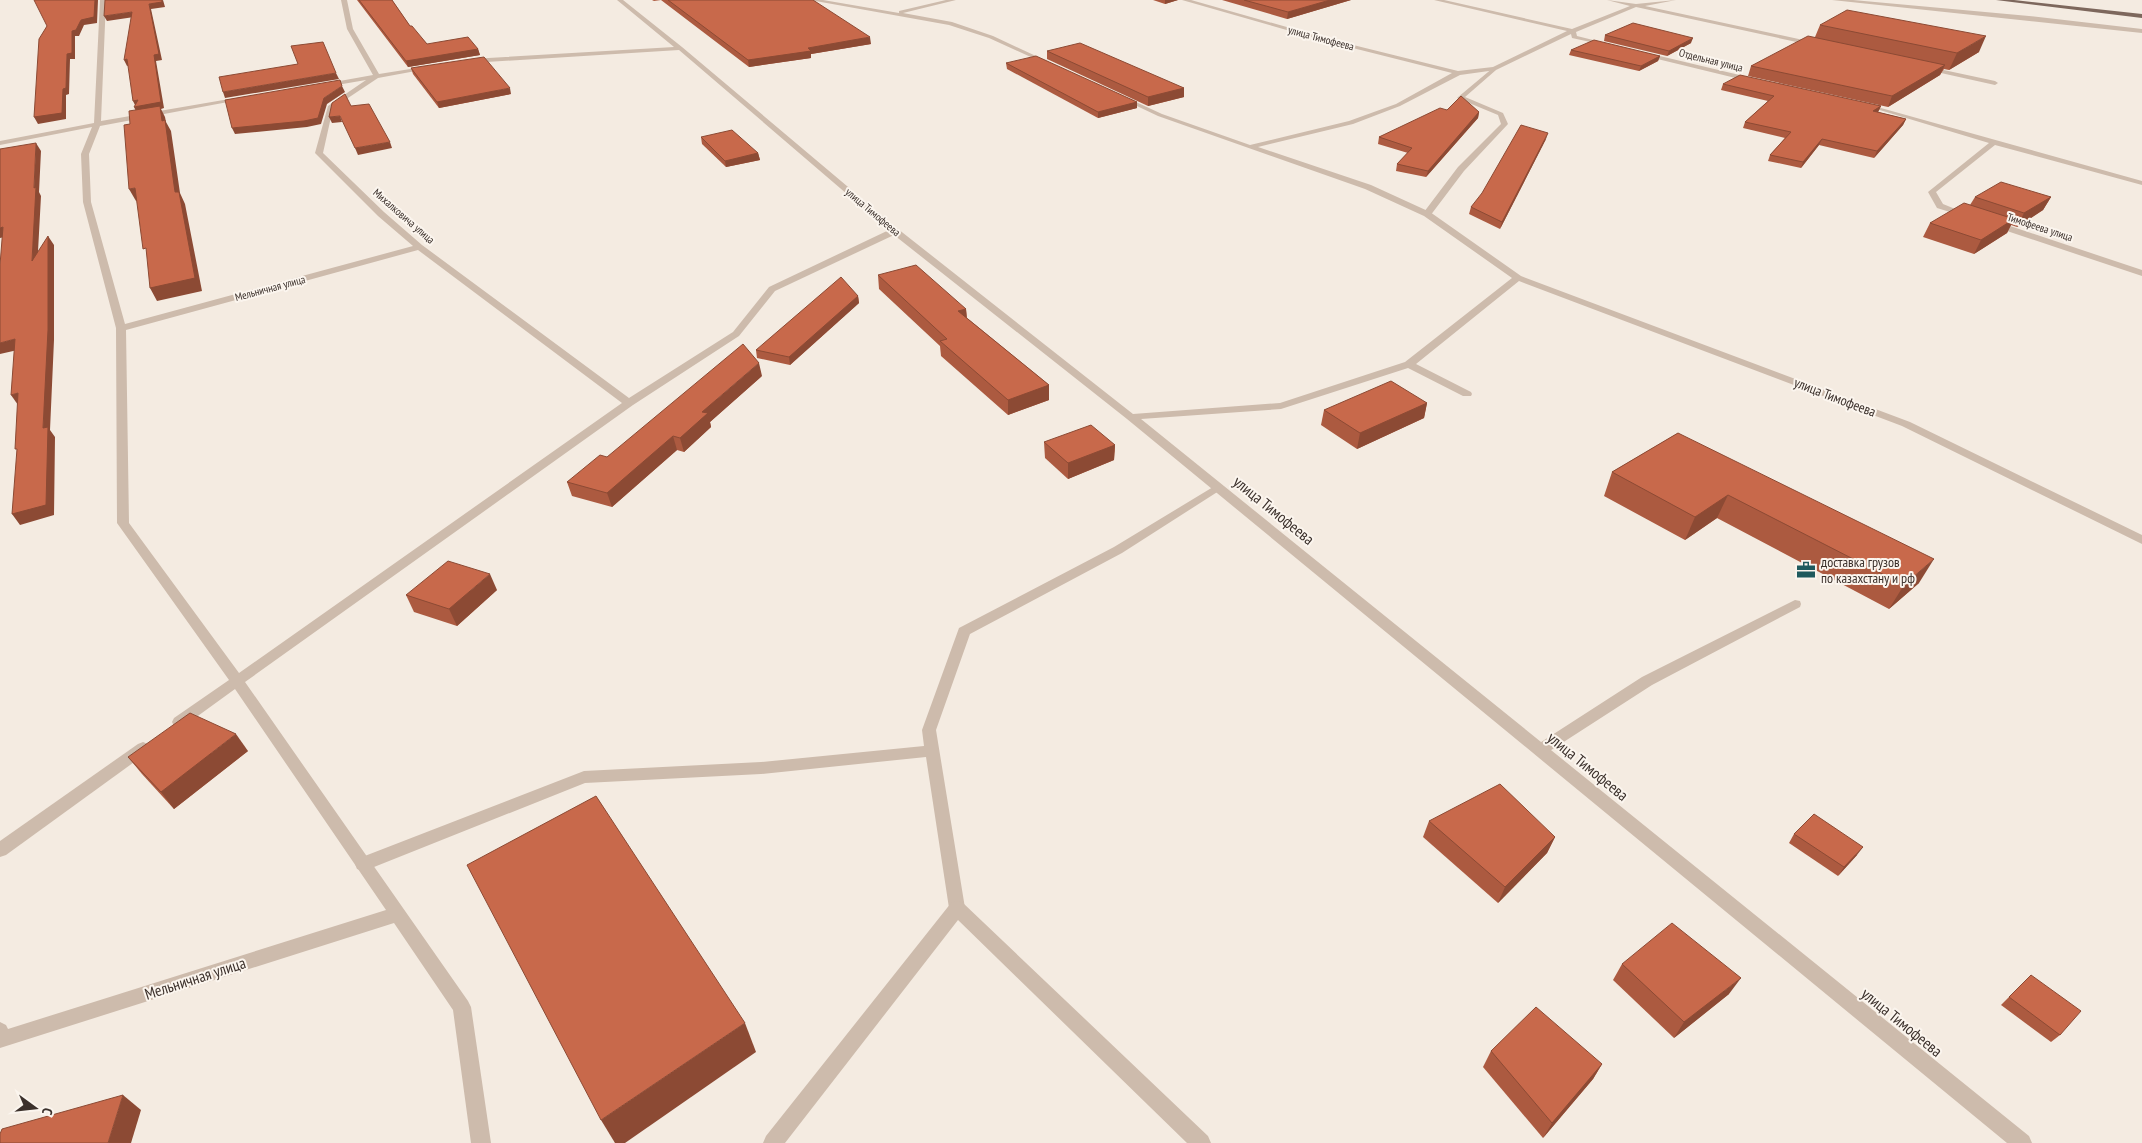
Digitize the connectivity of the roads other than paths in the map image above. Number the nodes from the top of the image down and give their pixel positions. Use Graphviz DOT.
graph roads {
  1 [pos="103,0"];
  2 [pos="344,0"];
  3 [pos="620,0"];
  4 [pos="813,0"];
  5 [pos="954,0"];
  6 [pos="1186,0"];
  7 [pos="1437,0"];
  8 [pos="1610,0"];
  9 [pos="1673,0"];
  10 [pos="1835,0"];
  11 [pos="2000,0"];
  12 [pos="1634,6"];
  13 [pos="896,13"];
  14 [pos="2142,16"];
  15 [pos="1573,31"];
  16 [pos="2142,31"];
  17 [pos="1611,46"];
  18 [pos="1824,46"];
  19 [pos="680,48"];
  20 [pos="1639,53"];
  21 [pos="461,62"];
  22 [pos="1053,65"];
  23 [pos="1919,66"];
  24 [pos="433,67"];
  25 [pos="1494,69"];
  26 [pos="1458,73"];
  27 [pos="377,76"];
  28 [pos="1761,82"];
  29 [pos="1995,83"];
  30 [pos="319,86"];
  31 [pos="1116,94"];
  32 [pos="252,97"];
  33 [pos="1861,104"];
  34 [pos="97,124"];
  35 [pos="1994,142"];
  36 [pos="0,143"];
  37 [pos="1250,147"];
  38 [pos="2142,183"];
  39 [pos="1427,214"];
  40 [pos="1976,218"];
  41 [pos="1985,221"];
  42 [pos="895,231"];
  43 [pos="419,247"];
  44 [pos="2142,273"];
  45 [pos="1518,278"];
  46 [pos="121,328"];
  47 [pos="1409,364"];
  48 [pos="1467,394"];
  49 [pos="629,403"];
  50 [pos="1131,417"];
  51 [pos="1218,488"];
  52 [pos="2142,540"];
  53 [pos="1795,604"];
  54 [pos="237,681"];
  55 [pos="1540,750"];
  56 [pos="932,751"];
  57 [pos="0,850"];
  58 [pos="364,864"];
  59 [pos="957,908"];
  60 [pos="398,914"];
  61 [pos="0,1031"];
  62 [pos="481,1143"];
  63 [pos="773,1143"];
  64 [pos="1201,1143"];
  65 [pos="2022,1143"];
  1 -- 34 [label="street"];
  2 -- 27 [label="street"];
  3 -- 19 [label="street, улица Тимофеева"];
  4 -- 13 [label="street"];
  5 -- 13 [label="street"];
  6 -- 26 [label="street, улица Тимофеева"];
  7 -- 15 [label="street"];
  8 -- 12 [label="street"];
  9 -- 12 [label="street"];
  10 -- 16 [label="street"];
  11 -- 14 [label="main road"];
  12 -- 15 [label="street"];
  12 -- 18 [label="street"];
  13 -- 22 [label="street"];
  15 -- 17 [label="street"];
  15 -- 25 [label="street, улица Тимофеева"];
  19 -- 21 [label="street"];
  19 -- 42 [label="street, улица Тимофеева"];
  20 -- 28 [label="street, Отдельная улица"];
  23 -- 29 [label="street"];
  24 -- 27 [label="street"];
  25 -- 26 [label="street, улица Тимофеева"];
  25 -- 39 [label="street"];
  26 -- 37 [label="street, улица Тимофеева"];
  27 -- 30 [label="street"];
  27 -- 43 [label="street, Михалковича улица"];
  31 -- 37 [label="street, улица Тимофеева"];
  32 -- 34 [label="street"];
  33 -- 35 [label="street"];
  34 -- 36 [label="street"];
  34 -- 46 [label="street"];
  35 -- 38 [label="street"];
  35 -- 40 [label="street"];
  37 -- 39 [label="street, улица Тимофеева"];
  39 -- 45 [label="street, улица Тимофеева"];
  41 -- 44 [label="street, Тимофеева улица"];
  42 -- 49 [label="street"];
  42 -- 50 [label="street, улица Тимофеева"];
  43 -- 46 [label="street, Мельничная улица"];
  43 -- 49 [label="street, Михалковича улица"];
  45 -- 47 [label="street"];
  45 -- 52 [label="street, улица Тимофеева"];
  46 -- 54 [label="street"];
  47 -- 48 [label="street"];
  47 -- 50 [label="street"];
  49 -- 54 [label="street"];
  50 -- 51 [label="street, улица Тимофеева"];
  51 -- 55 [label="street, улица Тимофеева"];
  51 -- 56 [label="street"];
  53 -- 55 [label="street"];
  54 -- 57 [label="street"];
  54 -- 58 [label="street"];
  55 -- 65 [label="street, улица Тимофеева"];
  56 -- 58 [label="street"];
  56 -- 59 [label="street"];
  58 -- 60 [label="street"];
  59 -- 63 [label="street"];
  59 -- 64 [label="street"];
  60 -- 61 [label="street, Мельничная улица"];
  60 -- 62 [label="street"];
}
